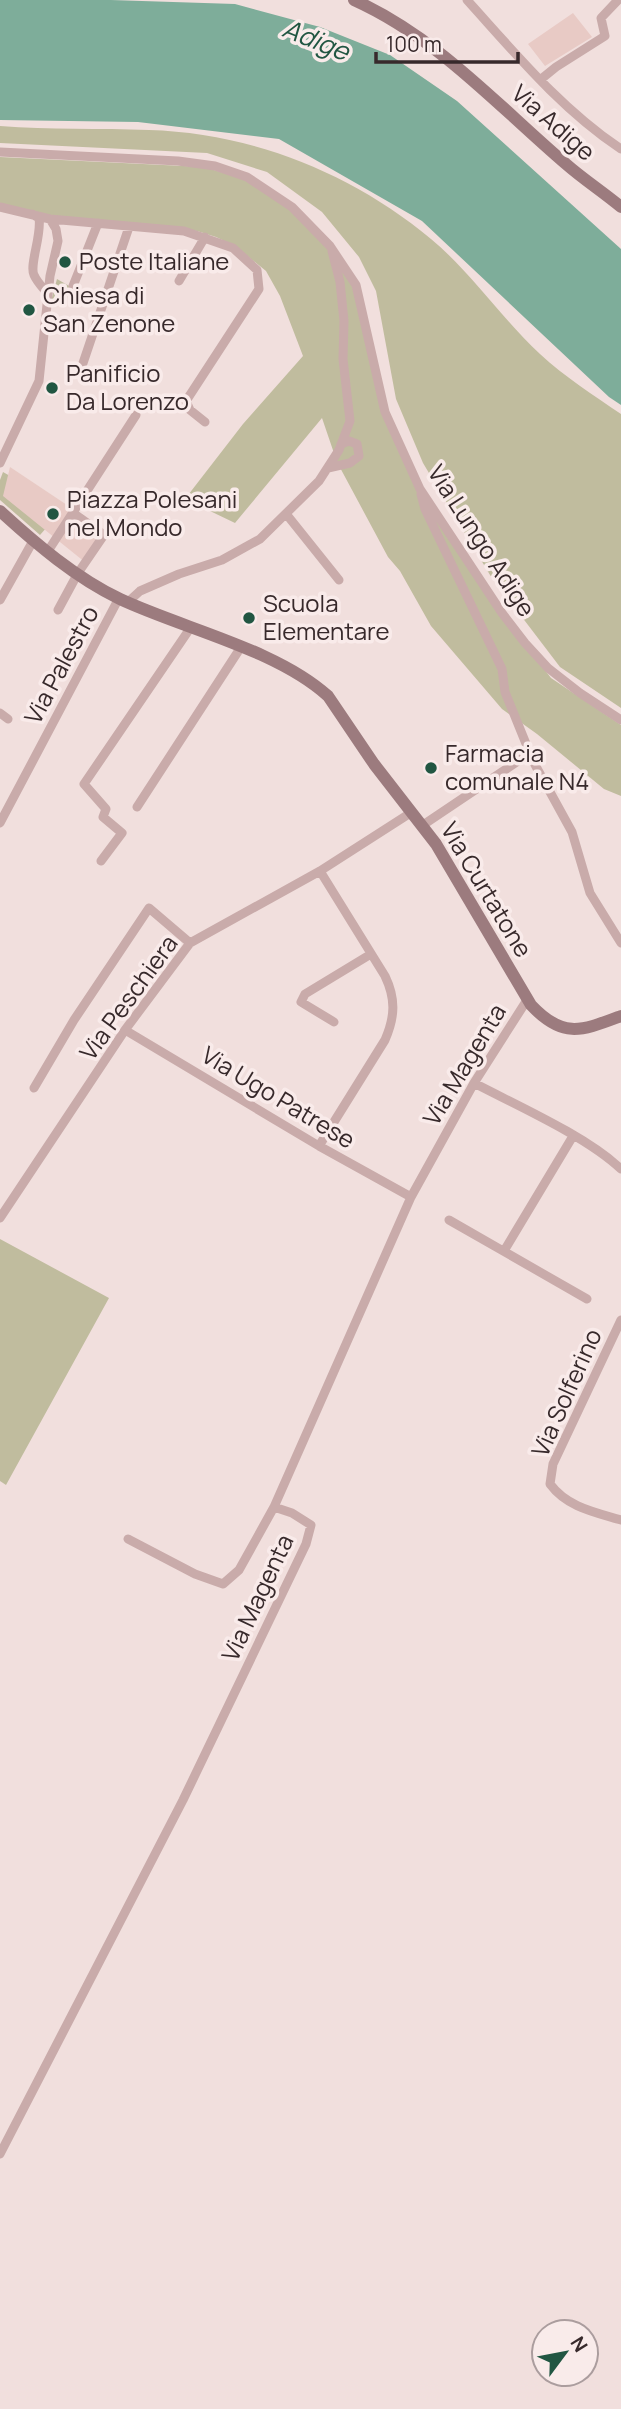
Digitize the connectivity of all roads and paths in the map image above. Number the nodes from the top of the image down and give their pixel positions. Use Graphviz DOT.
graph roads {
  1 [pos="354,0"];
  2 [pos="618,0"];
  3 [pos="473,2"];
  4 [pos="540,80"];
  5 [pos="621,149"];
  6 [pos="0,152"];
  7 [pos="0,207"];
  8 [pos="621,207"];
  9 [pos="32,214"];
  10 [pos="50,219"];
  11 [pos="98,223"];
  12 [pos="129,227"];
  13 [pos="205,237"];
  14 [pos="330,246"];
  15 [pos="179,281"];
  16 [pos="73,286"];
  17 [pos="48,294"];
  18 [pos="80,372"];
  19 [pos="136,415"];
  20 [pos="205,422"];
  21 [pos="341,444"];
  22 [pos="0,463"];
  23 [pos="328,468"];
  24 [pos="420,489"];
  25 [pos="0,511"];
  26 [pos="73,513"];
  27 [pos="287,515"];
  28 [pos="33,541"];
  29 [pos="48,551"];
  30 [pos="78,573"];
  31 [pos="339,580"];
  32 [pos="0,600"];
  33 [pos="124,600"];
  34 [pos="58,610"];
  35 [pos="191,627"];
  36 [pos="241,647"];
  37 [pos="621,720"];
  38 [pos="530,753"];
  39 [pos="136,807"];
  40 [pos="412,812"];
  41 [pos="0,823"];
  42 [pos="423,825"];
  43 [pos="101,861"];
  44 [pos="320,871"];
  45 [pos="190,943"];
  46 [pos="621,943"];
  47 [pos="371,954"];
  48 [pos="527,1000"];
  49 [pos="621,1016"];
  50 [pos="334,1022"];
  51 [pos="125,1030"];
  52 [pos="474,1083"];
  53 [pos="34,1088"];
  54 [pos="573,1136"];
  55 [pos="319,1146"];
  56 [pos="621,1169"];
  57 [pos="411,1197"];
  58 [pos="0,1218"];
  59 [pos="449,1220"];
  60 [pos="504,1251"];
  61 [pos="587,1299"];
  62 [pos="621,1320"];
  63 [pos="274,1507"];
  64 [pos="621,1520"];
  65 [pos="128,1539"];
  66 [pos="0,2154"];
  1 -- 8 [label="street, Via Adige"];
  2 -- 4 [label="street"];
  3 -- 4 [label="street"];
  4 -- 5 [label="street"];
  6 -- 14 [label="street, Via Lungo Adige"];
  7 -- 9 [label="street"];
  9 -- 10 [label="street"];
  9 -- 17 [label="street"];
  10 -- 11 [label="street"];
  10 -- 17 [label="street"];
  11 -- 12 [label="street"];
  11 -- 16 [label="street"];
  12 -- 13 [label="street"];
  12 -- 18 [label="street"];
  13 -- 15 [label="street"];
  13 -- 20 [label="street"];
  14 -- 21 [label="street"];
  14 -- 24 [label="street, Via Lungo Adige"];
  17 -- 22 [label="street"];
  19 -- 26 [label="street"];
  21 -- 23 [label="street"];
  21 -- 23 [label="street"];
  23 -- 27 [label="street"];
  24 -- 37 [label="street, Via Lungo Adige"];
  24 -- 38 [label="street"];
  25 -- 28 [label="street, Via Curtatone"];
  26 -- 29 [label="street"];
  26 -- 30 [label="street"];
  27 -- 31 [label="street"];
  27 -- 33 [label="street"];
  28 -- 29 [label="street, Via Curtatone"];
  28 -- 32 [label="street"];
  29 -- 30 [label="street, Via Curtatone"];
  30 -- 33 [label="street, Via Curtatone"];
  30 -- 34 [label="street"];
  33 -- 35 [label="street, Via Curtatone"];
  33 -- 41 [label="street, Via Palestro"];
  35 -- 36 [label="street, Via Curtatone"];
  35 -- 43 [label="street"];
  36 -- 39 [label="street"];
  36 -- 40 [label="street, Via Curtatone"];
  38 -- 42 [label="street"];
  38 -- 46 [label="street"];
  40 -- 42 [label="street, Via Curtatone"];
  40 -- 44 [label="street, Via Peschiera"];
  42 -- 48 [label="street, Via Curtatone"];
  44 -- 45 [label="street, Via Peschiera"];
  44 -- 47 [label="street"];
  45 -- 51 [label="street, Via Peschiera"];
  45 -- 53 [label="street"];
  47 -- 50 [label="street"];
  47 -- 55 [label="street"];
  48 -- 49 [label="street, Via Curtatone"];
  48 -- 52 [label="street, Via Magenta"];
  51 -- 55 [label="street, Via Ugo Patrese"];
  51 -- 58 [label="street, Via Peschiera"];
  52 -- 54 [label="street"];
  52 -- 57 [label="street, Via Magenta"];
  54 -- 56 [label="street"];
  54 -- 60 [label="street"];
  55 -- 57 [label="street, Via Ugo Patrese"];
  57 -- 63 [label="street, Via Magenta"];
  59 -- 60 [label="street"];
  60 -- 61 [label="street"];
  62 -- 64 [label="street, Via Solferino"];
  63 -- 65 [label="street"];
  63 -- 66 [label="street, Via Magenta"];
}
